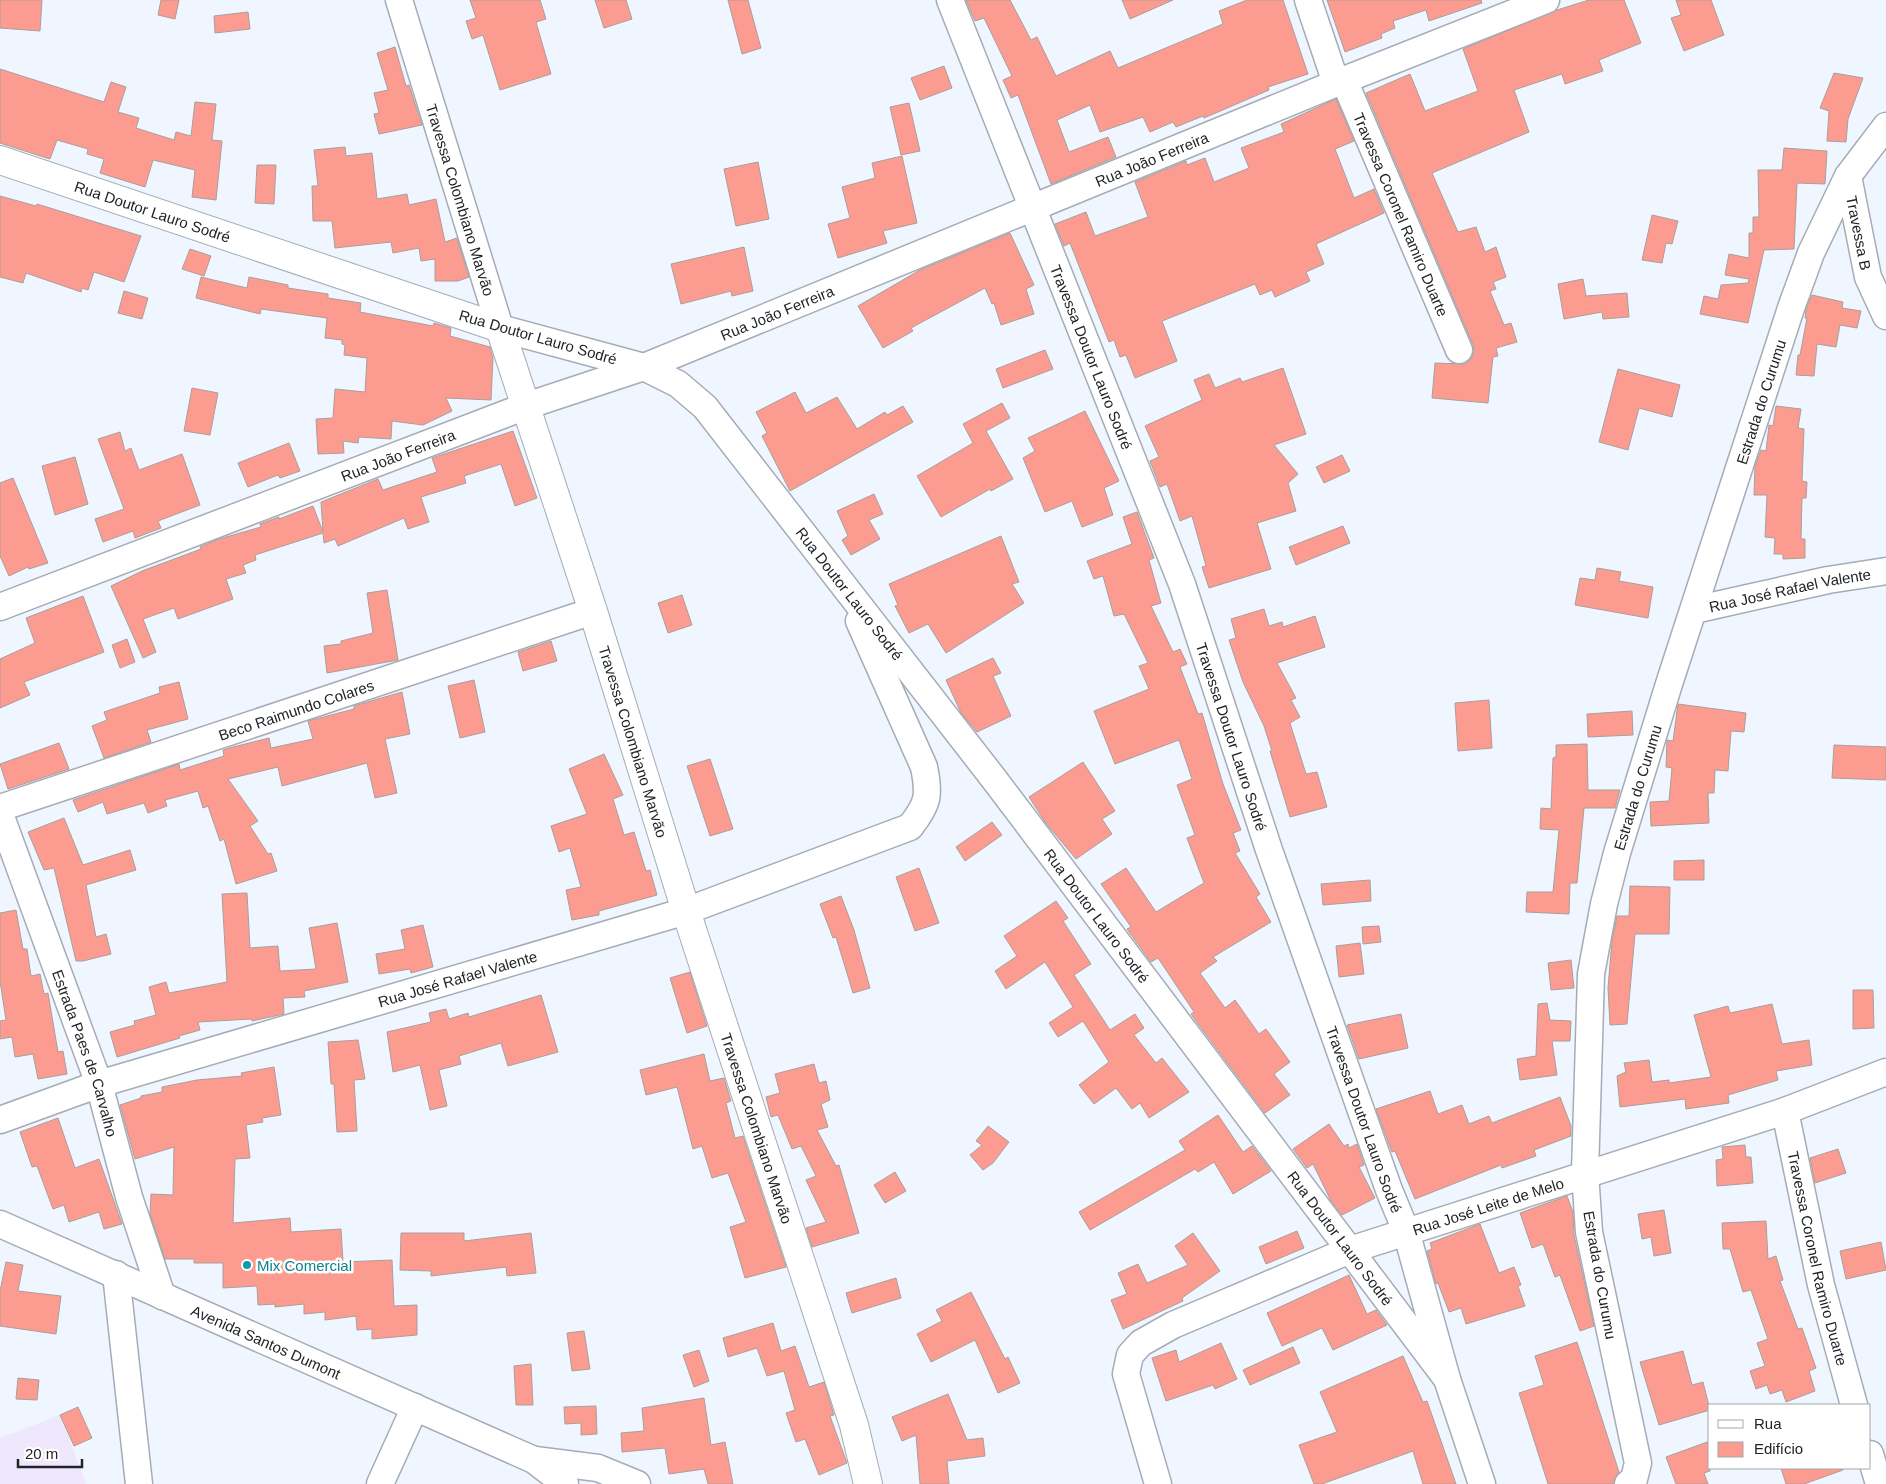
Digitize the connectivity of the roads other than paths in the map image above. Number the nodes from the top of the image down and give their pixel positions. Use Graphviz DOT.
graph roads {
  1 [pos="399,0"];
  2 [pos="950,0"];
  3 [pos="1308,0"];
  4 [pos="1546,0"];
  5 [pos="1340,81"];
  6 [pos="1886,126"];
  7 [pos="0,160"];
  8 [pos="1848,176"];
  9 [pos="1033,207"];
  10 [pos="1886,316"];
  11 [pos="500,328"];
  12 [pos="1459,350"];
  13 [pos="644,367"];
  14 [pos="526,406"];
  15 [pos="1886,571"];
  16 [pos="843,585"];
  17 [pos="0,607"];
  18 [pos="1694,610"];
  19 [pos="594,612"];
  20 [pos="0,808"];
  21 [pos="0,814"];
  22 [pos="686,911"];
  23 [pos="1886,1072"];
  24 [pos="99,1084"];
  25 [pos="1785,1111"];
  26 [pos="0,1120"];
  27 [pos="1585,1174"];
  28 [pos="0,1224"];
  29 [pos="1406,1231"];
  30 [pos="1350,1250"];
  31 [pos="116,1274"];
  32 [pos="162,1296"];
  33 [pos="1447,1380"];
  34 [pos="1854,1404"];
  35 [pos="415,1407"];
  36 [pos="1871,1457"];
  37 [pos="534,1460"];
  38 [pos="140,1484"];
  39 [pos="380,1484"];
  40 [pos="565,1484"];
  41 [pos="637,1484"];
  42 [pos="868,1484"];
  43 [pos="1158,1484"];
  44 [pos="1482,1484"];
  45 [pos="1628,1484"];
  46 [pos="1879,1484"];
  1 -- 11 [label="street, Travessa Colombiano Marvão"];
  2 -- 9 [label="street, Travessa Doutor Lauro Sodré"];
  3 -- 5 [label="street, Travessa Coronel Ramiro Duarte"];
  4 -- 5 [label="street, Rua João Ferreira"];
  5 -- 9 [label="street, Rua João Ferreira"];
  5 -- 12 [label="street, Travessa Coronel Ramiro Duarte"];
  6 -- 8 [label="street, Estrada do Curumu"];
  7 -- 11 [label="main road, Rua Doutor Lauro Sodré"];
  8 -- 10 [label="street, Travessa B"];
  8 -- 18 [label="street, Estrada do Curumu"];
  9 -- 13 [label="street, Rua João Ferreira"];
  9 -- 29 [label="street, Travessa Doutor Lauro Sodré"];
  11 -- 13 [label="street, Rua Doutor Lauro Sodré"];
  11 -- 14 [label="main road, Travessa Colombiano Marvão"];
  13 -- 14 [label="street, Rua João Ferreira"];
  13 -- 16 [label="street, Rua Doutor Lauro Sodré"];
  14 -- 17 [label="street, Rua João Ferreira"];
  14 -- 19 [label="main road, Travessa Colombiano Marvão"];
  15 -- 18 [label="street, Rua José Rafael Valente"];
  16 -- 22 [label="street, Rua José Rafael Valente"];
  16 -- 30 [label="street, Rua Doutor Lauro Sodré"];
  18 -- 27 [label="street, Estrada do Curumu"];
  19 -- 20 [label="street, Beco Raimundo Colares"];
  19 -- 22 [label="main road, Travessa Colombiano Marvão"];
  21 -- 24 [label="street, Estrada Paes de Carvalho"];
  22 -- 24 [label="street, Rua José Rafael Valente"];
  22 -- 42 [label="main road, Travessa Colombiano Marvão"];
  23 -- 25 [label="street, Rua José Leite de Melo"];
  24 -- 26 [label="street, Rua José Rafael Valente"];
  24 -- 32 [label="street, Estrada Paes de Carvalho"];
  25 -- 27 [label="street, Rua José Leite de Melo"];
  25 -- 34 [label="street, Travessa Coronel Ramiro Duarte"];
  27 -- 29 [label="street, Rua José Leite de Melo"];
  27 -- 45 [label="street, Estrada do Curumu"];
  28 -- 31 [label="street, Avenida Santos Dumont"];
  29 -- 30 [label="street, Rua José Leite de Melo"];
  29 -- 33 [label="street, Travessa Doutor Lauro Sodré"];
  30 -- 33 [label="street, Rua Doutor Lauro Sodré"];
  30 -- 43 [label="street, Rua José Leite de Melo"];
  31 -- 32 [label="street, Avenida Santos Dumont"];
  31 -- 38 [label="street"];
  32 -- 35 [label="street, Avenida Santos Dumont"];
  33 -- 44 [label="street, Travessa Doutor Lauro Sodré"];
  35 -- 37 [label="street, Avenida Santos Dumont"];
  35 -- 39 [label="street"];
  36 -- 46 [label="street"];
  37 -- 40 [label="street, Avenida Santos Dumont"];
  37 -- 41 [label="street, Avenida Santos Dumont"];
}
